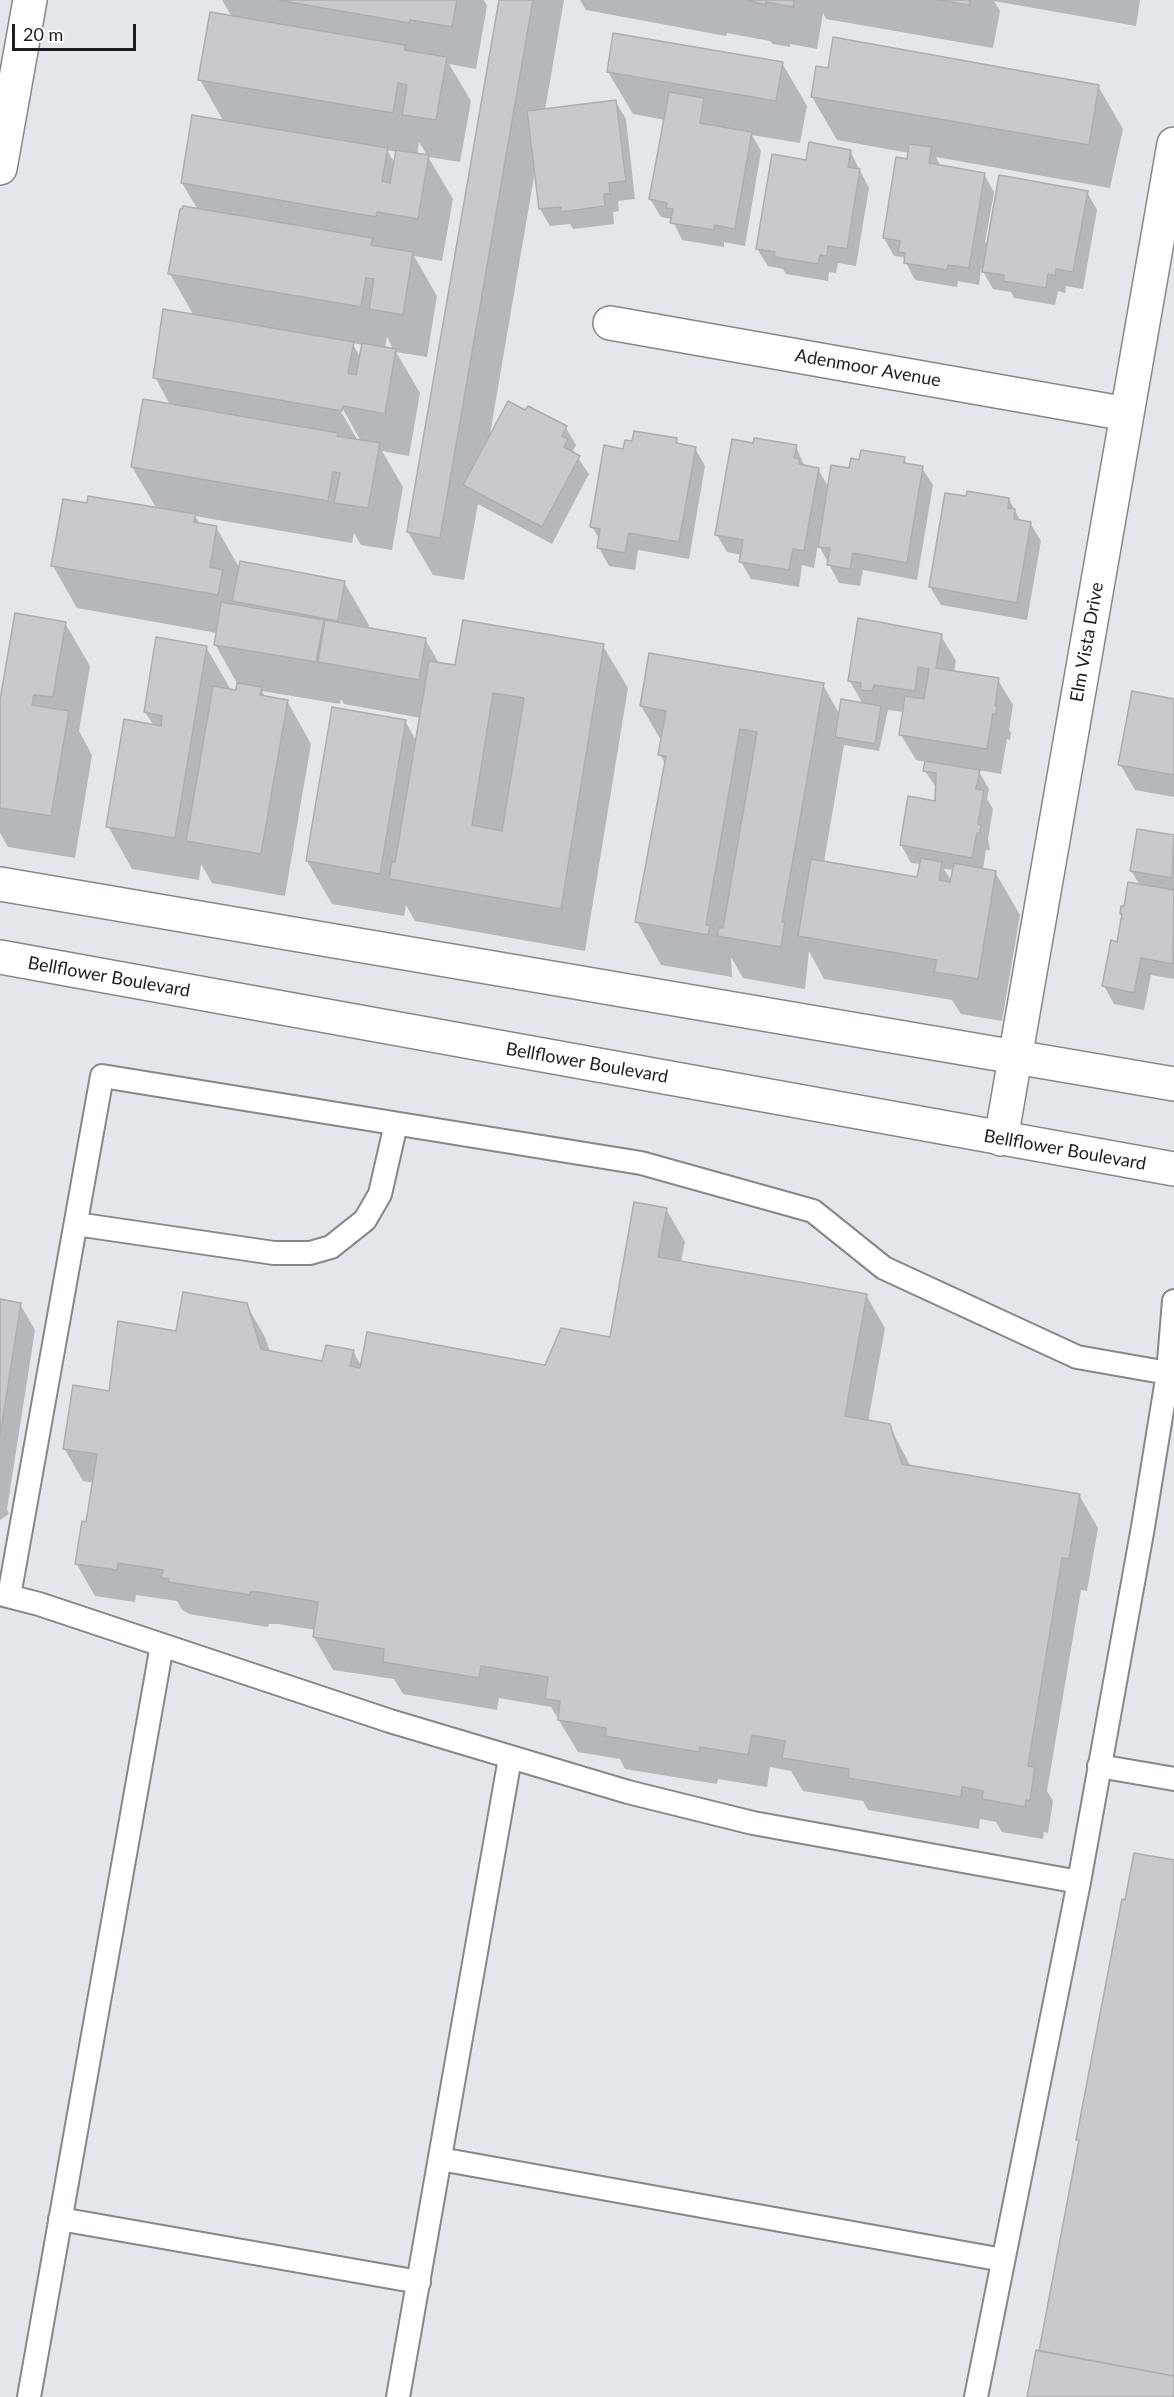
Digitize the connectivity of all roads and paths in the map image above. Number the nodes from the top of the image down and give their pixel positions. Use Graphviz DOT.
graph roads {
  1 [pos="30,0"];
  2 [pos="6,97"];
  3 [pos="1174,144"];
  4 [pos="0,168"];
  5 [pos="609,323"];
  6 [pos="1127,414"];
  7 [pos="0,884"];
  8 [pos="0,957"];
  9 [pos="1015,1059"];
  10 [pos="1174,1084"];
  11 [pos="396,1124"];
  12 [pos="1002,1139"];
  13 [pos="1174,1169"];
  14 [pos="75,1224"];
  15 [pos="1174,1301"];
  16 [pos="1168,1373"];
  17 [pos="5,1595"];
  18 [pos="162,1645"];
  19 [pos="510,1758"];
  20 [pos="1099,1766"];
  21 [pos="1174,1779"];
  22 [pos="1079,1882"];
  23 [pos="440,2159"];
  24 [pos="60,2219"];
  25 [pos="1003,2260"];
  26 [pos="418,2282"];
  27 [pos="29,2397"];
  28 [pos="398,2397"];
  29 [pos="976,2397"];
  1 -- 2 [label="main road"];
  2 -- 4 [label="main road"];
  3 -- 6 [label="main road, Elm Vista Drive"];
  5 -- 6 [label="main road, Adenmoor Avenue"];
  6 -- 9 [label="main road, Elm Vista Drive"];
  7 -- 9 [label="main road"];
  8 -- 12 [label="main road, Bellflower Boulevard"];
  9 -- 10 [label="main road"];
  9 -- 12 [label="main road, Elm Vista Drive"];
  11 -- 14 [label="lane"];
  11 -- 14 [label="lane"];
  11 -- 16 [label="lane"];
  12 -- 13 [label="main road, Bellflower Boulevard"];
  14 -- 17 [label="lane"];
  15 -- 16 [label="lane"];
  16 -- 20 [label="lane"];
  17 -- 18 [label="lane"];
  18 -- 19 [label="lane"];
  18 -- 24 [label="lane"];
  19 -- 22 [label="lane"];
  19 -- 23 [label="lane"];
  20 -- 21 [label="lane"];
  20 -- 22 [label="lane"];
  22 -- 25 [label="lane"];
  23 -- 25 [label="lane"];
  23 -- 26 [label="lane"];
  24 -- 26 [label="lane"];
  24 -- 27 [label="lane"];
  25 -- 29 [label="lane"];
  26 -- 28 [label="lane"];
}
